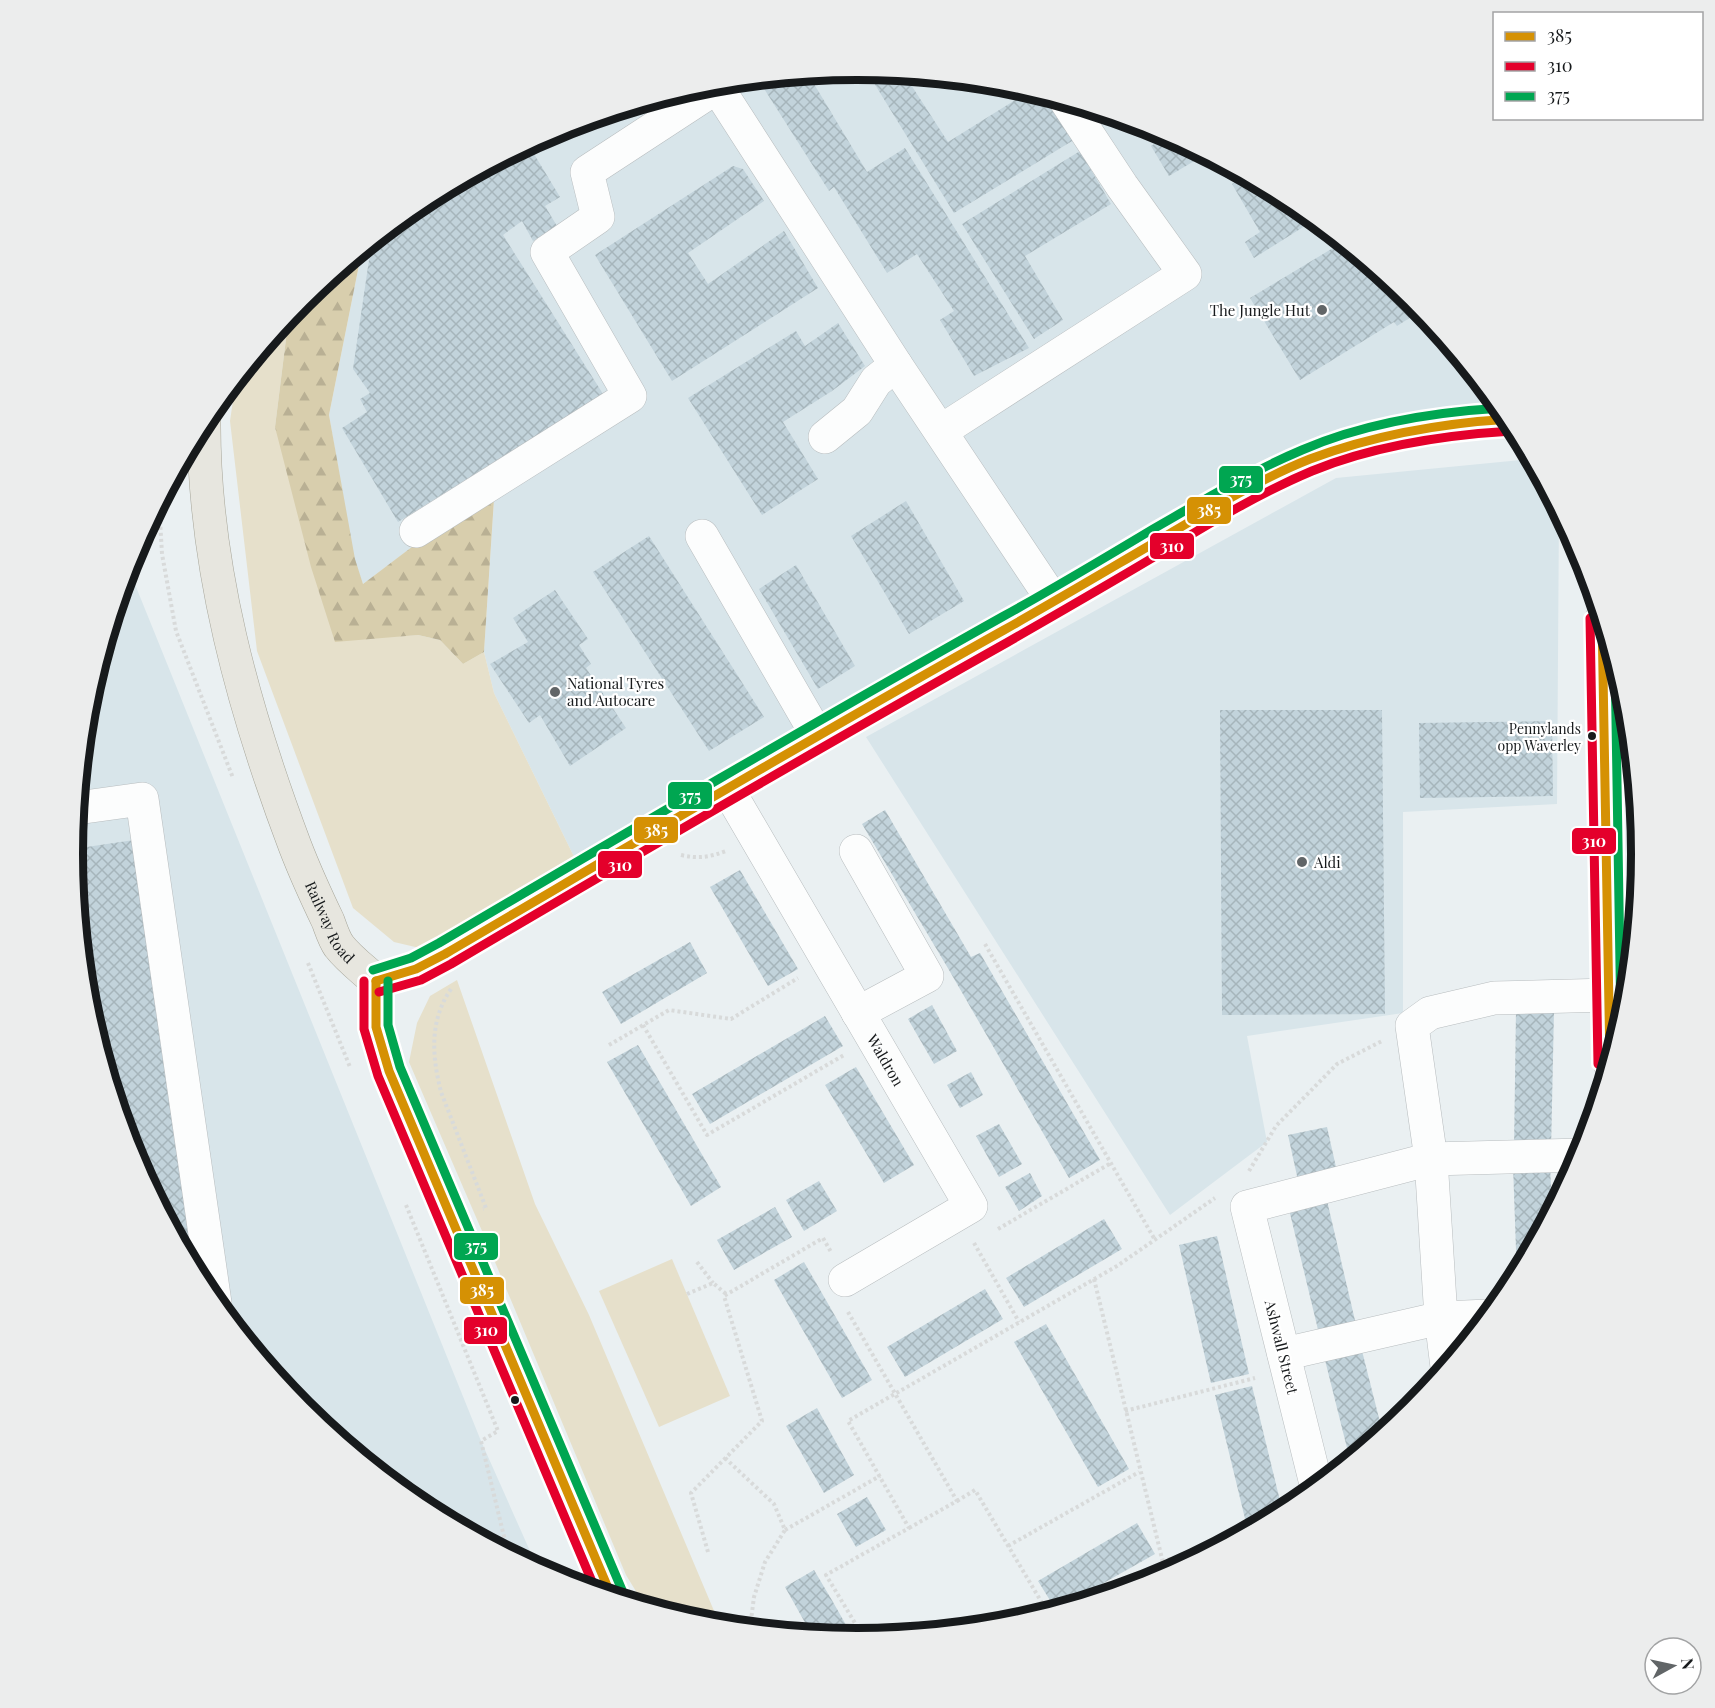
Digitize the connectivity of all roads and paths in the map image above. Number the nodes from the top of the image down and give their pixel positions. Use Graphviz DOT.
graph roads {
  1 [pos="720,92"];
  2 [pos="706,94"];
  3 [pos="1072,110"];
  4 [pos="896,365"];
  5 [pos="1498,420"];
  6 [pos="941,431"];
  7 [pos="825,437"];
  8 [pos="204,440"];
  9 [pos="160,518"];
  10 [pos="416,531"];
  11 [pos="702,536"];
  12 [pos="1054,602"];
  13 [pos="1602,642"];
  14 [pos="817,735"];
  15 [pos="234,782"];
  16 [pos="727,788"];
  17 [pos="85,807"];
  18 [pos="754,836"];
  19 [pos="856,850"];
  20 [pos="676,854"];
  21 [pos="985,944"];
  22 [pos="306,958"];
  23 [pos="827,960"];
  24 [pos="376,981"];
  25 [pos="454,986"];
  26 [pos="1609,995"];
  27 [pos="643,1025"];
  28 [pos="866,1026"];
  29 [pos="1412,1026"];
  30 [pos="1610,1038"];
  31 [pos="609,1045"];
  32 [pos="351,1068"];
  33 [pos="1571,1155"];
  34 [pos="1431,1159"];
  35 [pos="1111,1162"];
  36 [pos="1237,1193"];
  37 [pos="405,1201"];
  38 [pos="957,1214"];
  39 [pos="453,1221"];
  40 [pos="993,1232"];
  41 [pos="418,1234"];
  42 [pos="983,1237"];
  43 [pos="1155,1240"];
  44 [pos="974,1243"];
  45 [pos="697,1262"];
  46 [pos="1094,1279"];
  47 [pos="212,1280"];
  48 [pos="845,1280"];
  49 [pos="713,1283"];
  50 [pos="687,1294"];
  51 [pos="726,1294"];
  52 [pos="1478,1316"];
  53 [pos="1441,1318"];
  54 [pos="1019,1322"];
  55 [pos="1446,1358"];
  56 [pos="1286,1362"];
  57 [pos="895,1393"];
  58 [pos="1125,1411"];
  59 [pos="725,1458"];
  60 [pos="1139,1472"];
  61 [pos="880,1476"];
  62 [pos="1315,1478"];
  63 [pos="957,1501"];
  64 [pos="909,1528"];
  65 [pos="785,1530"];
  66 [pos="506,1544"];
  67 [pos="1008,1546"];
  68 [pos="708,1552"];
  69 [pos="1176,1560"];
  70 [pos="1163,1564"];
  71 [pos="1152,1571"];
  72 [pos="607,1586"];
  73 [pos="1044,1606"];
  74 [pos="751,1621"];
  75 [pos="858,1628"];
  1 -- 4 [label="street"];
  2 -- 10 [label="street"];
  3 -- 6 [label="street"];
  4 -- 6 [label="street"];
  4 -- 7 [label="street"];
  5 -- 12 [label="street"];
  6 -- 12 [label="street"];
  8 -- 24 [label="main road, Railway Road"];
  9 -- 15 [label="path"];
  11 -- 14 [label="street"];
  12 -- 14 [label="street"];
  13 -- 26 [label="street"];
  14 -- 16 [label="street"];
  16 -- 18 [label="street, Waldron"];
  16 -- 24 [label="street"];
  17 -- 47 [label="street"];
  18 -- 20 [label="path"];
  18 -- 23 [label="street, Waldron"];
  19 -- 28 [label="street"];
  21 -- 35 [label="path"];
  22 -- 32 [label="path"];
  23 -- 27 [label="path"];
  23 -- 28 [label="street, Waldron"];
  24 -- 39 [label="main road"];
  25 -- 39 [label="path"];
  26 -- 29 [label="street"];
  26 -- 30 [label="street"];
  27 -- 28 [label="path"];
  27 -- 31 [label="path"];
  28 -- 38 [label="street, Waldron"];
  29 -- 34 [label="street"];
  29 -- 36 [label="path"];
  33 -- 34 [label="street"];
  34 -- 36 [label="street"];
  34 -- 53 [label="street"];
  35 -- 40 [label="path"];
  35 -- 43 [label="path"];
  36 -- 43 [label="path"];
  36 -- 56 [label="street, Ashwall Street"];
  37 -- 41 [label="path"];
  38 -- 44 [label="path"];
  38 -- 48 [label="street"];
  39 -- 41 [label="path"];
  39 -- 72 [label="main road"];
  41 -- 66 [label="path"];
  42 -- 44 [label="path"];
  43 -- 46 [label="path"];
  44 -- 54 [label="path"];
  45 -- 49 [label="path"];
  46 -- 54 [label="path"];
  46 -- 58 [label="path"];
  48 -- 51 [label="path"];
  48 -- 57 [label="path"];
  49 -- 50 [label="path"];
  49 -- 51 [label="path"];
  51 -- 59 [label="path"];
  52 -- 53 [label="street"];
  53 -- 55 [label="street"];
  53 -- 56 [label="street"];
  54 -- 57 [label="path"];
  56 -- 58 [label="path"];
  56 -- 62 [label="street, Ashwall Street"];
  57 -- 61 [label="path"];
  57 -- 63 [label="path"];
  58 -- 60 [label="path"];
  59 -- 65 [label="path"];
  59 -- 68 [label="path"];
  60 -- 67 [label="path"];
  60 -- 70 [label="path"];
  61 -- 64 [label="path"];
  61 -- 65 [label="path"];
  63 -- 64 [label="path"];
  63 -- 67 [label="path"];
  64 -- 75 [label="path"];
  65 -- 74 [label="path"];
  67 -- 73 [label="path"];
  69 -- 70 [label="path"];
  70 -- 71 [label="path"];
}
